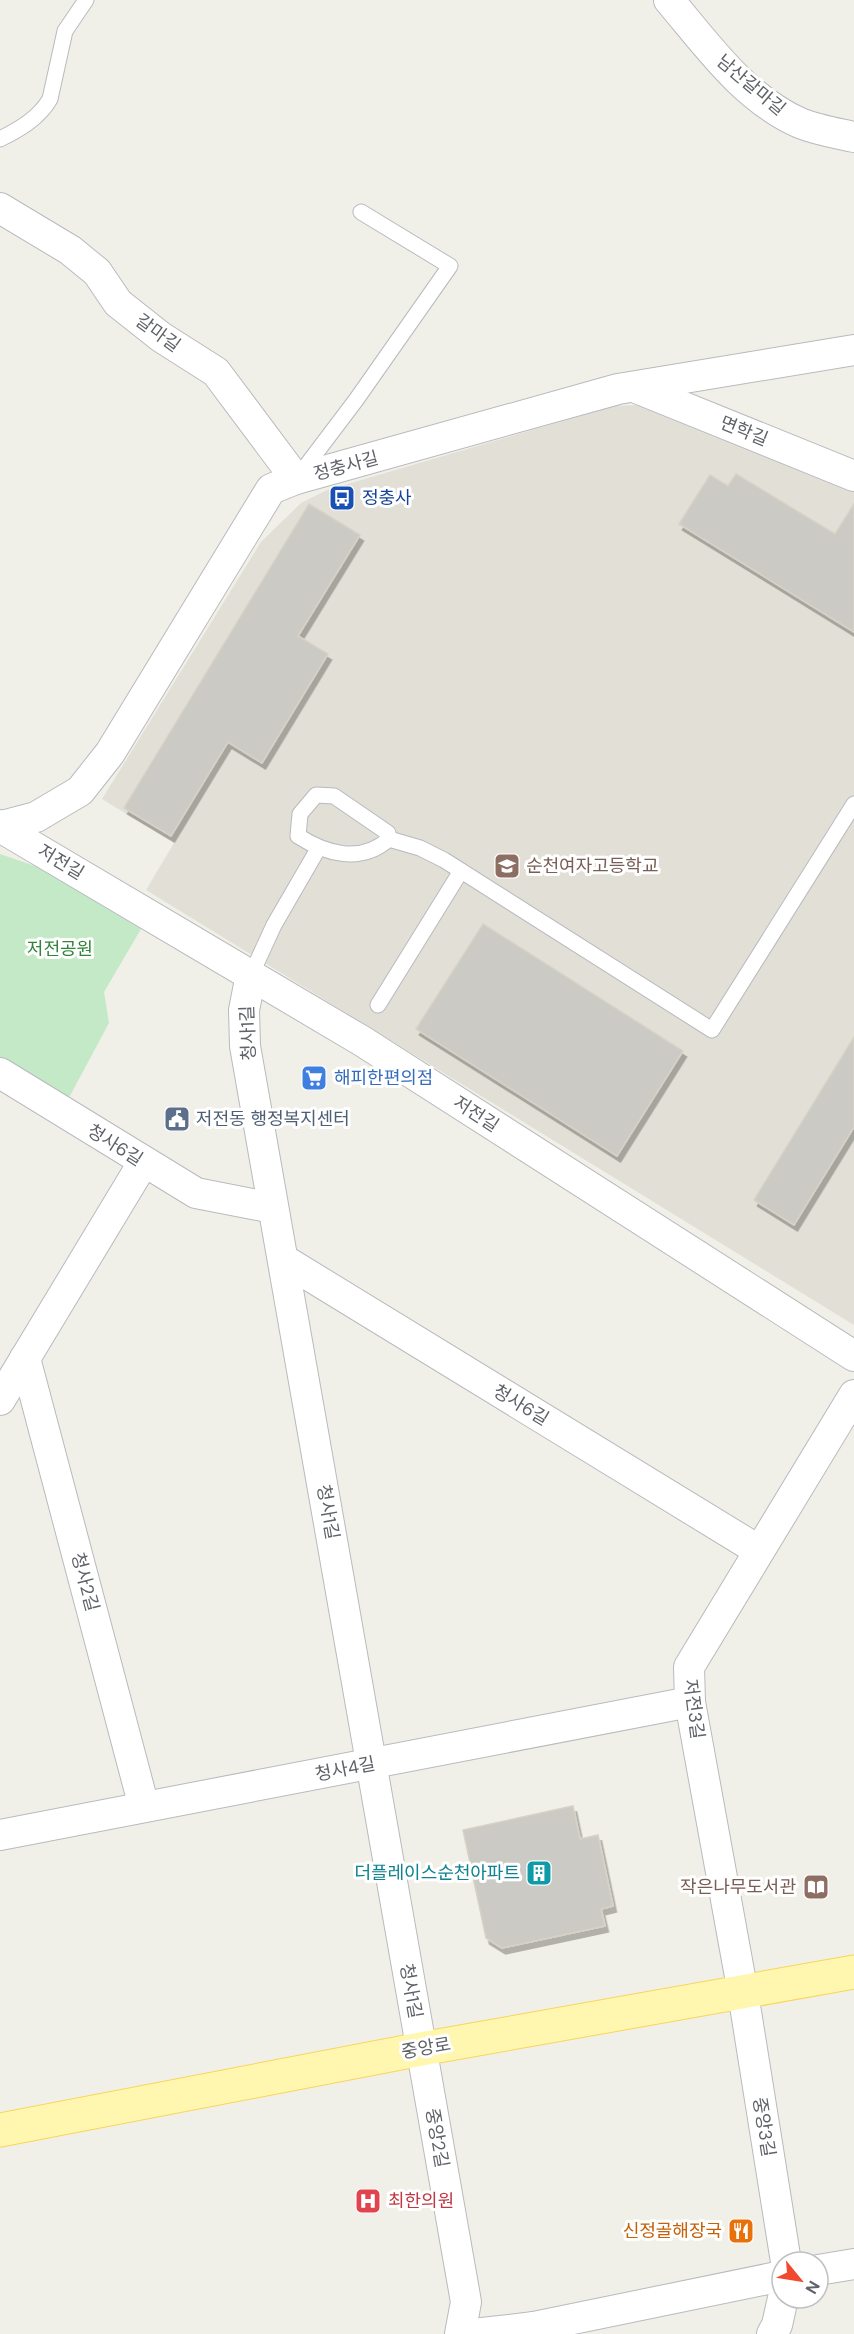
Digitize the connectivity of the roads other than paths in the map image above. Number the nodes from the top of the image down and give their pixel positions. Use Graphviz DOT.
graph roads {
  1 [pos="87,0"];
  2 [pos="669,0"];
  3 [pos="854,137"];
  4 [pos="0,140"];
  5 [pos="0,208"];
  6 [pos="361,212"];
  7 [pos="854,350"];
  8 [pos="633,387"];
  9 [pos="854,476"];
  10 [pos="296,479"];
  11 [pos="854,804"];
  12 [pos="1,826"];
  13 [pos="389,839"];
  14 [pos="318,849"];
  15 [pos="461,871"];
  16 [pos="252,975"];
  17 [pos="378,1005"];
  18 [pos="0,1073"];
  19 [pos="143,1163"];
  20 [pos="273,1208"];
  21 [pos="284,1260"];
  22 [pos="854,1356"];
  23 [pos="25,1358"];
  24 [pos="854,1395"];
  25 [pos="0,1400"];
  26 [pos="758,1550"];
  27 [pos="690,1702"];
  28 [pos="372,1764"];
  29 [pos="144,1807"];
  30 [pos="0,1834"];
  31 [pos="854,1972"];
  32 [pos="743,1993"];
  33 [pos="421,2049"];
  34 [pos="0,2130"];
  35 [pos="784,2250"];
  36 [pos="854,2264"];
  37 [pos="830,2268"];
  38 [pos="770,2279"];
  39 [pos="780,2310"];
  40 [pos="536,2331"];
  41 [pos="460,2334"];
  42 [pos="473,2334"];
  43 [pos="772,2334"];
  1 -- 4 [label="lane"];
  2 -- 3 [label="street, 남산갈마길"];
  5 -- 10 [label="street, 갈마길"];
  6 -- 10 [label="lane"];
  7 -- 8 [label="street, 정충사길"];
  8 -- 9 [label="street, 면학길"];
  8 -- 10 [label="street, 정충사길"];
  10 -- 12 [label="street, 정충사길"];
  11 -- 15 [label="lane"];
  12 -- 16 [label="street, 저전길"];
  13 -- 14 [label="lane"];
  13 -- 14 [label="lane"];
  13 -- 15 [label="lane"];
  14 -- 16 [label="lane"];
  15 -- 17 [label="lane"];
  16 -- 20 [label="street, 청사1길"];
  16 -- 22 [label="street, 저전길"];
  18 -- 19 [label="street, 청사6길"];
  19 -- 20 [label="street, 청사6길"];
  19 -- 23 [label="street"];
  20 -- 21 [label="street, 청사1길"];
  21 -- 26 [label="street, 청사6길"];
  21 -- 28 [label="street, 청사1길"];
  23 -- 25 [label="street"];
  23 -- 29 [label="street, 청사2길"];
  24 -- 26 [label="street, 저전3길"];
  26 -- 27 [label="street, 저전3길"];
  27 -- 28 [label="street, 청사4길"];
  27 -- 32 [label="street, 저전3길"];
  28 -- 29 [label="street, 청사4길"];
  28 -- 33 [label="street, 청사1길"];
  29 -- 30 [label="street, 청사4길"];
  31 -- 32 [label="main road, 중앙로"];
  32 -- 33 [label="main road, 중앙로"];
  32 -- 35 [label="street, 중앙3길"];
  33 -- 34 [label="main road, 중앙로"];
  33 -- 41 [label="street, 중앙2길"];
  36 -- 37 [label="street"];
  38 -- 40 [label="street"];
  39 -- 43 [label="street"];
  40 -- 42 [label="street"];
}
